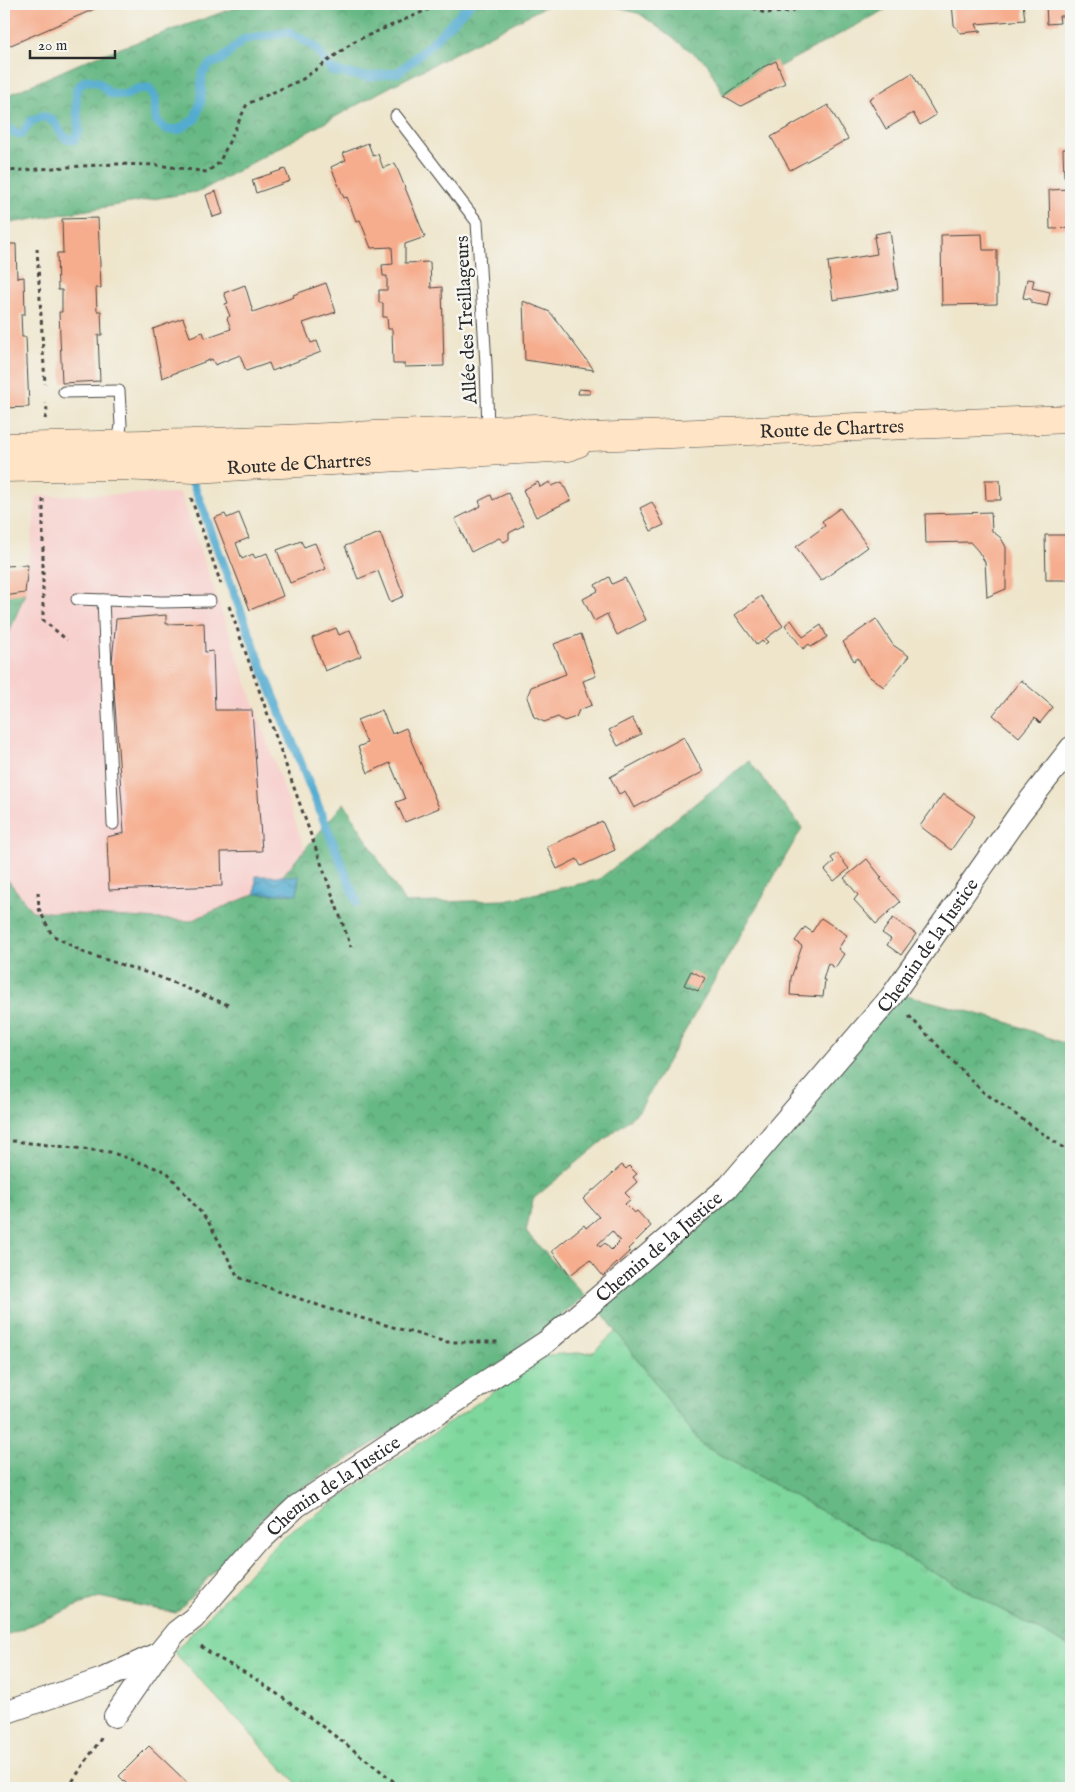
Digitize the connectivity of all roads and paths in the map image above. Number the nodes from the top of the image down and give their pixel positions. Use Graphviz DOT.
graph roads {
  1 [pos="437,4"];
  2 [pos="746,4"];
  3 [pos="804,4"];
  4 [pos="396,116"];
  5 [pos="4,173"];
  6 [pos="37,248"];
  7 [pos="46,392"];
  8 [pos="64,392"];
  9 [pos="46,402"];
  10 [pos="1071,419"];
  11 [pos="43,424"];
  12 [pos="488,441"];
  13 [pos="4,447"];
  14 [pos="117,456"];
  15 [pos="4,468"];
  16 [pos="183,468"];
  17 [pos="43,499"];
  18 [pos="221,584"];
  19 [pos="77,599"];
  20 [pos="103,600"];
  21 [pos="210,601"];
  22 [pos="228,603"];
  23 [pos="67,640"];
  24 [pos="1071,748"];
  25 [pos="113,824"];
  26 [pos="38,892"];
  27 [pos="351,948"];
  28 [pos="891,997"];
  29 [pos="228,1005"];
  30 [pos="4,1140"];
  31 [pos="1071,1150"];
  32 [pos="501,1342"];
  33 [pos="176,1632"];
  34 [pos="158,1654"];
  35 [pos="4,1713"];
  36 [pos="115,1716"];
  37 [pos="68,1788"];
  38 [pos="402,1788"];
  1 -- 5 [label="path"];
  2 -- 3 [label="path"];
  4 -- 12 [label="lane, Allée des Treillageurs"];
  6 -- 7 [label="path"];
  8 -- 14 [label="lane"];
  9 -- 11 [label="path"];
  10 -- 12 [label="main road, Route de Chartres"];
  12 -- 14 [label="main road, Route de Chartres"];
  12 -- 16 [label="main road, Route de Chartres"];
  13 -- 14 [label="main road, Route de Chartres"];
  14 -- 15 [label="main road, Route de Chartres"];
  14 -- 16 [label="main road, Route de Chartres"];
  16 -- 18 [label="path"];
  17 -- 23 [label="path"];
  19 -- 20 [label="lane"];
  20 -- 21 [label="lane"];
  20 -- 25 [label="lane"];
  22 -- 27 [label="path"];
  24 -- 28 [label="street, Chemin de la Justice"];
  26 -- 29 [label="path"];
  28 -- 31 [label="path"];
  28 -- 33 [label="street, Chemin de la Justice"];
  30 -- 32 [label="path"];
  33 -- 34 [label="street, Chemin de la Justice"];
  33 -- 38 [label="path"];
  34 -- 35 [label="street, Chemin de la Justice"];
  34 -- 36 [label="street, Chemin de la Justice"];
  36 -- 37 [label="path"];
}
